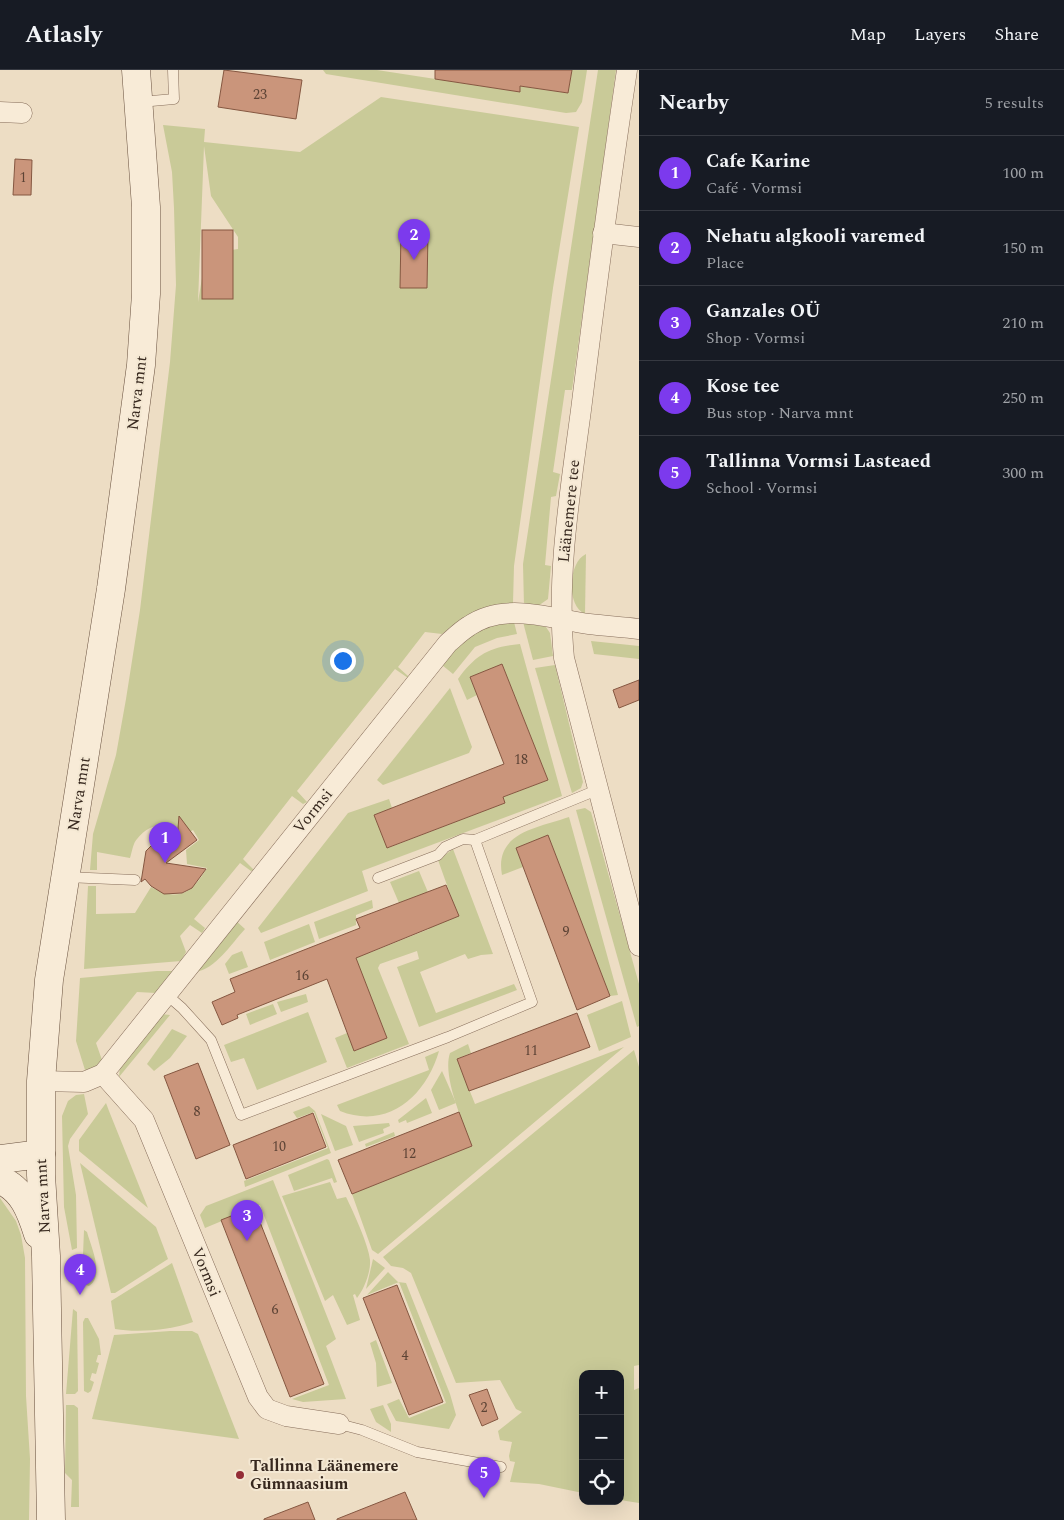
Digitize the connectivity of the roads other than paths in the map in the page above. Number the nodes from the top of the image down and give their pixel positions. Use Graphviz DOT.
graph roads {
  1 [pos="136,70"];
  2 [pos="173,70"];
  3 [pos="627,70"];
  4 [pos="139,102"];
  5 [pos="0,112"];
  6 [pos="22,113"];
  7 [pos="603,233"];
  8 [pos="639,237"];
  9 [pos="560,618"];
  10 [pos="639,629"];
  11 [pos="597,790"];
  12 [pos="475,840"];
  13 [pos="65,877"];
  14 [pos="378,878"];
  15 [pos="135,880"];
  16 [pos="639,946"];
  17 [pos="167,995"];
  18 [pos="103,1074"];
  19 [pos="41,1082"];
  20 [pos="41,1154"];
  21 [pos="0,1159"];
  22 [pos="0,1180"];
  23 [pos="46,1256"];
  24 [pos="340,1424"];
  25 [pos="501,1467"];
  26 [pos="52,1520"];
  1 -- 4 [label="main road, Narva mnt"];
  2 -- 4 [label="lane"];
  3 -- 7 [label="street, Läänemere tee"];
  4 -- 13 [label="main road, Narva mnt"];
  5 -- 6 [label="street"];
  7 -- 8 [label="street"];
  7 -- 9 [label="street, Läänemere tee"];
  9 -- 10 [label="street, Vormsi"];
  9 -- 11 [label="street, Läänemere tee"];
  9 -- 17 [label="street, Vormsi"];
  11 -- 12 [label="lane"];
  11 -- 16 [label="street, Läänemere tee"];
  12 -- 14 [label="lane"];
  12 -- 17 [label="lane"];
  13 -- 15 [label="lane"];
  13 -- 19 [label="main road, Narva mnt"];
  17 -- 18 [label="street, Vormsi"];
  18 -- 19 [label="street"];
  18 -- 24 [label="street, Vormsi"];
  19 -- 20 [label="main road, Narva mnt"];
  20 -- 21 [label="main road"];
  20 -- 23 [label="main road, Narva mnt"];
  22 -- 23 [label="main road"];
  23 -- 26 [label="main road, Narva mnt"];
  24 -- 25 [label="lane"];
}
